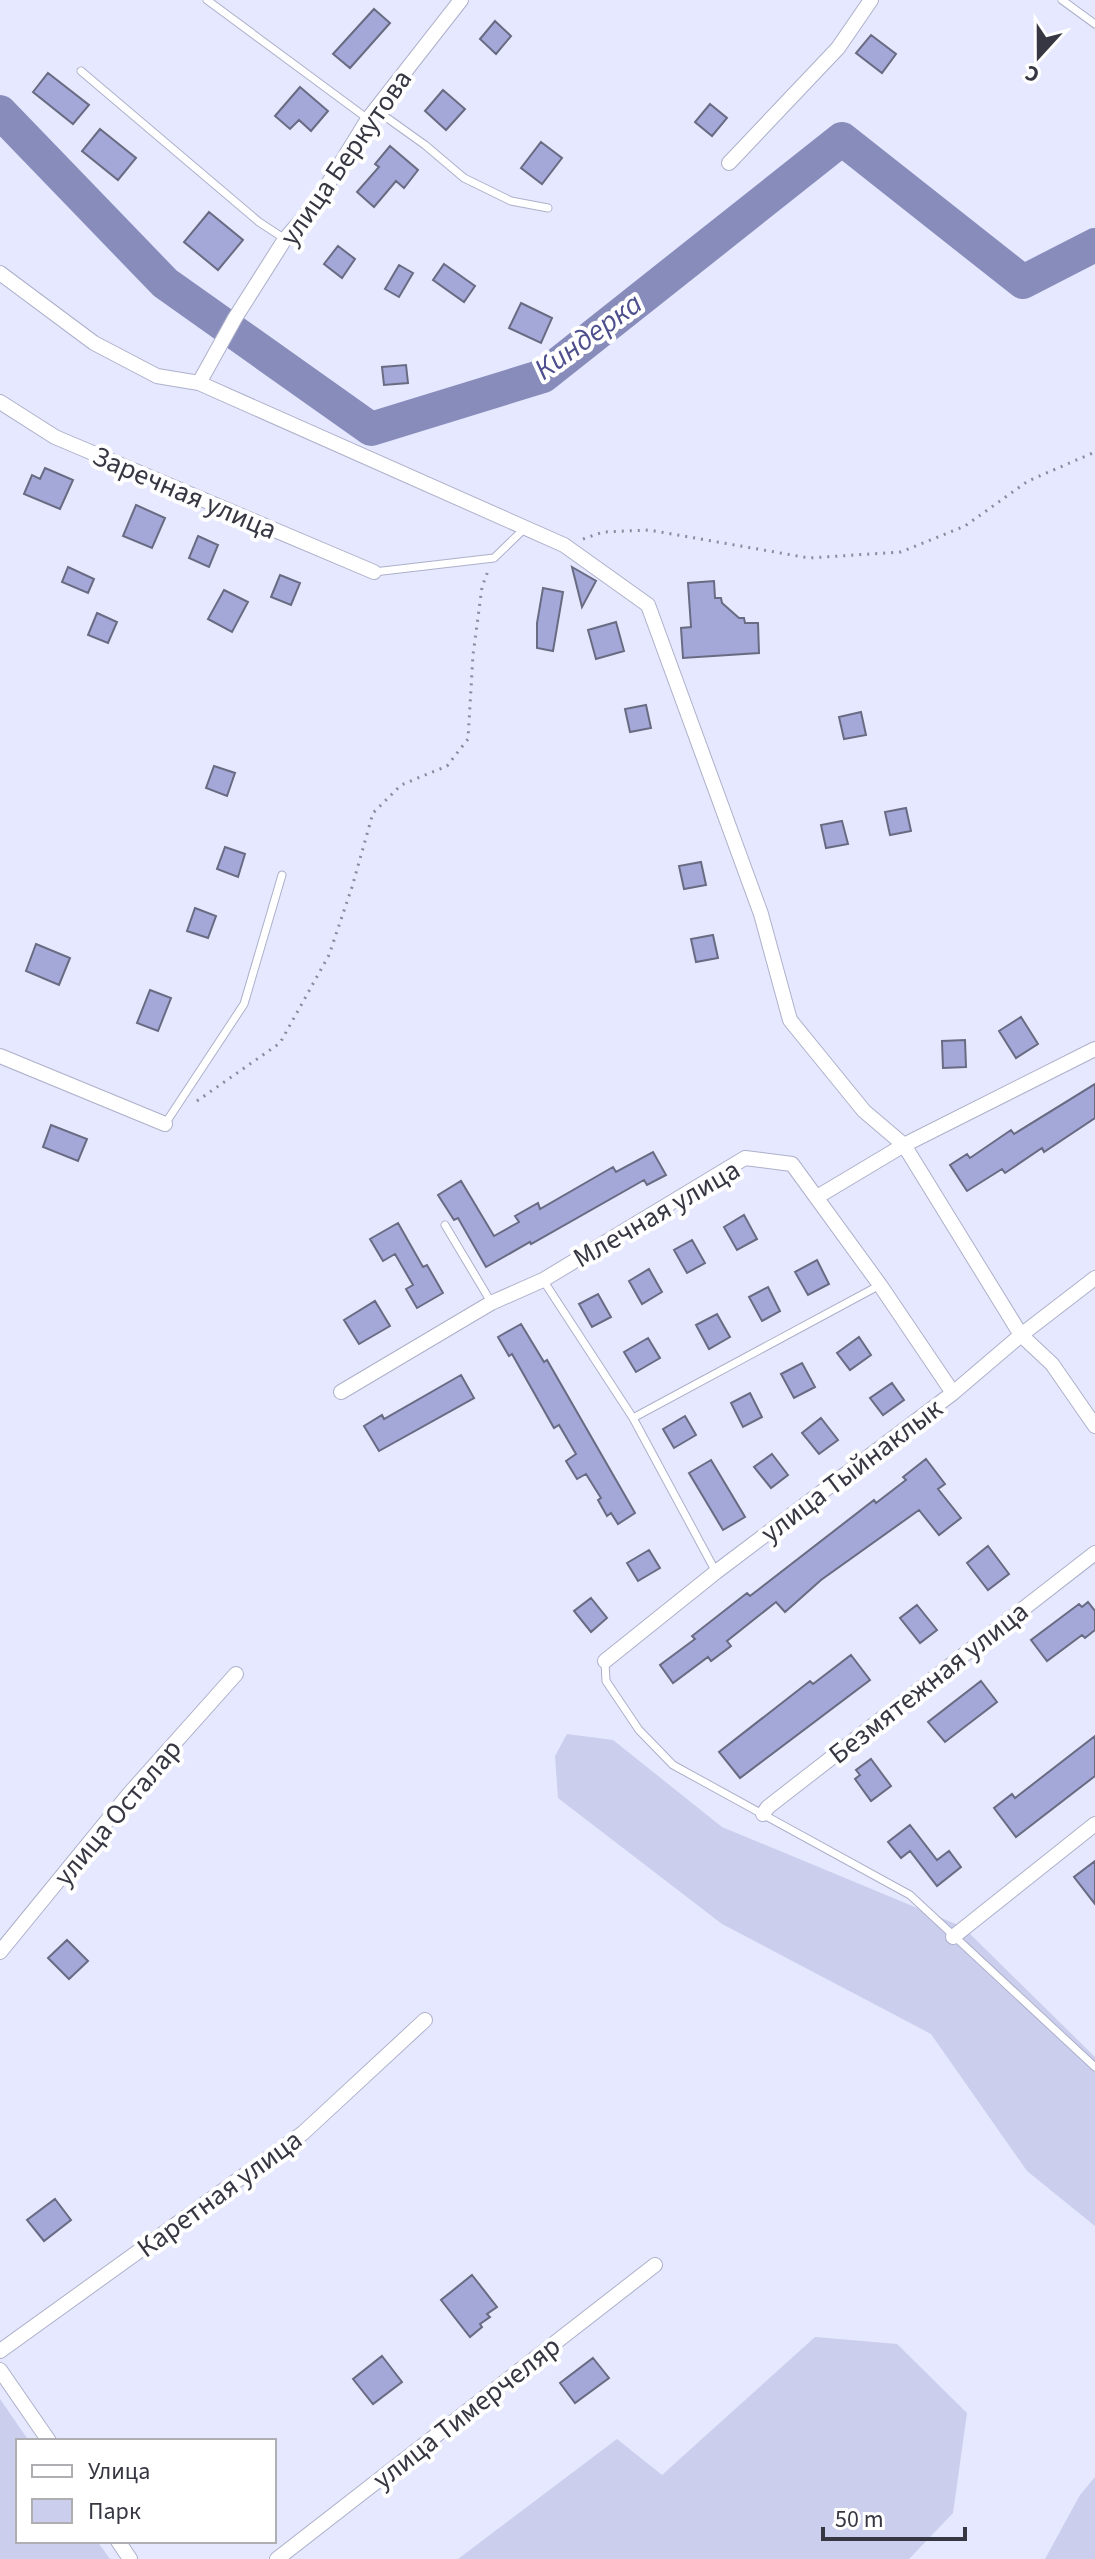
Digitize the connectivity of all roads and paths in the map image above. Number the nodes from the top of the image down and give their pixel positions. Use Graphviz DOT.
graph roads {
  1 [pos="207,0"];
  2 [pos="461,0"];
  3 [pos="871,0"];
  4 [pos="1062,0"];
  5 [pos="1095,24"];
  6 [pos="81,71"];
  7 [pos="372,114"];
  8 [pos="729,163"];
  9 [pos="548,208"];
  10 [pos="285,239"];
  11 [pos="0,273"];
  12 [pos="199,383"];
  13 [pos="0,402"];
  14 [pos="1095,452"];
  15 [pos="525,528"];
  16 [pos="564,545"];
  17 [pos="494,558"];
  18 [pos="374,572"];
  19 [pos="282,875"];
  20 [pos="1095,1049"];
  21 [pos="0,1056"];
  22 [pos="190,1106"];
  23 [pos="165,1124"];
  24 [pos="904,1145"];
  25 [pos="817,1197"];
  26 [pos="445,1225"];
  27 [pos="1095,1278"];
  28 [pos="543,1280"];
  29 [pos="880,1285"];
  30 [pos="491,1303"];
  31 [pos="1021,1335"];
  32 [pos="341,1392"];
  33 [pos="953,1393"];
  34 [pos="633,1418"];
  35 [pos="1095,1426"];
  36 [pos="1095,1553"];
  37 [pos="716,1572"];
  38 [pos="605,1661"];
  39 [pos="236,1674"];
  40 [pos="763,1814"];
  41 [pos="1095,1824"];
  42 [pos="953,1937"];
  43 [pos="0,1952"];
  44 [pos="425,2020"];
  45 [pos="1095,2067"];
  46 [pos="655,2265"];
  47 [pos="0,2351"];
  48 [pos="0,2370"];
  49 [pos="48,2439"];
  50 [pos="277,2559"];
  1 -- 7 [label="lane"];
  2 -- 7 [label="street, улица Беркутова"];
  3 -- 8 [label="street"];
  4 -- 5 [label="lane"];
  6 -- 10 [label="lane"];
  7 -- 9 [label="lane"];
  7 -- 10 [label="street, улица Беркутова"];
  10 -- 12 [label="street, улица Беркутова"];
  11 -- 12 [label="street"];
  12 -- 15 [label="street"];
  13 -- 18 [label="street, Заречная улица"];
  14 -- 16 [label="path"];
  15 -- 16 [label="street"];
  15 -- 17 [label="lane"];
  16 -- 24 [label="street"];
  17 -- 18 [label="lane"];
  17 -- 22 [label="path"];
  19 -- 23 [label="lane"];
  20 -- 24 [label="street"];
  21 -- 23 [label="street"];
  24 -- 25 [label="street"];
  24 -- 31 [label="street"];
  25 -- 28 [label="street, Млечная улица"];
  25 -- 29 [label="street, Млечная улица"];
  26 -- 30 [label="lane"];
  27 -- 31 [label="street, улица Тыйнаклык"];
  28 -- 30 [label="street, Млечная улица"];
  28 -- 34 [label="lane"];
  29 -- 33 [label="street, Млечная улица"];
  29 -- 34 [label="lane"];
  30 -- 32 [label="street, Млечная улица"];
  31 -- 33 [label="street, улица Тыйнаклык"];
  31 -- 35 [label="street"];
  33 -- 37 [label="street, улица Тыйнаклык"];
  34 -- 37 [label="lane"];
  36 -- 40 [label="street, Безмятежная улица"];
  37 -- 38 [label="street, улица Тыйнаклык"];
  38 -- 40 [label="lane"];
  39 -- 43 [label="street, улица Осталар"];
  40 -- 42 [label="lane"];
  41 -- 42 [label="street"];
  42 -- 45 [label="lane"];
  44 -- 47 [label="street, Каретная улица"];
  46 -- 50 [label="street, улица Тимерчеляр"];
  48 -- 49 [label="street"];
}
